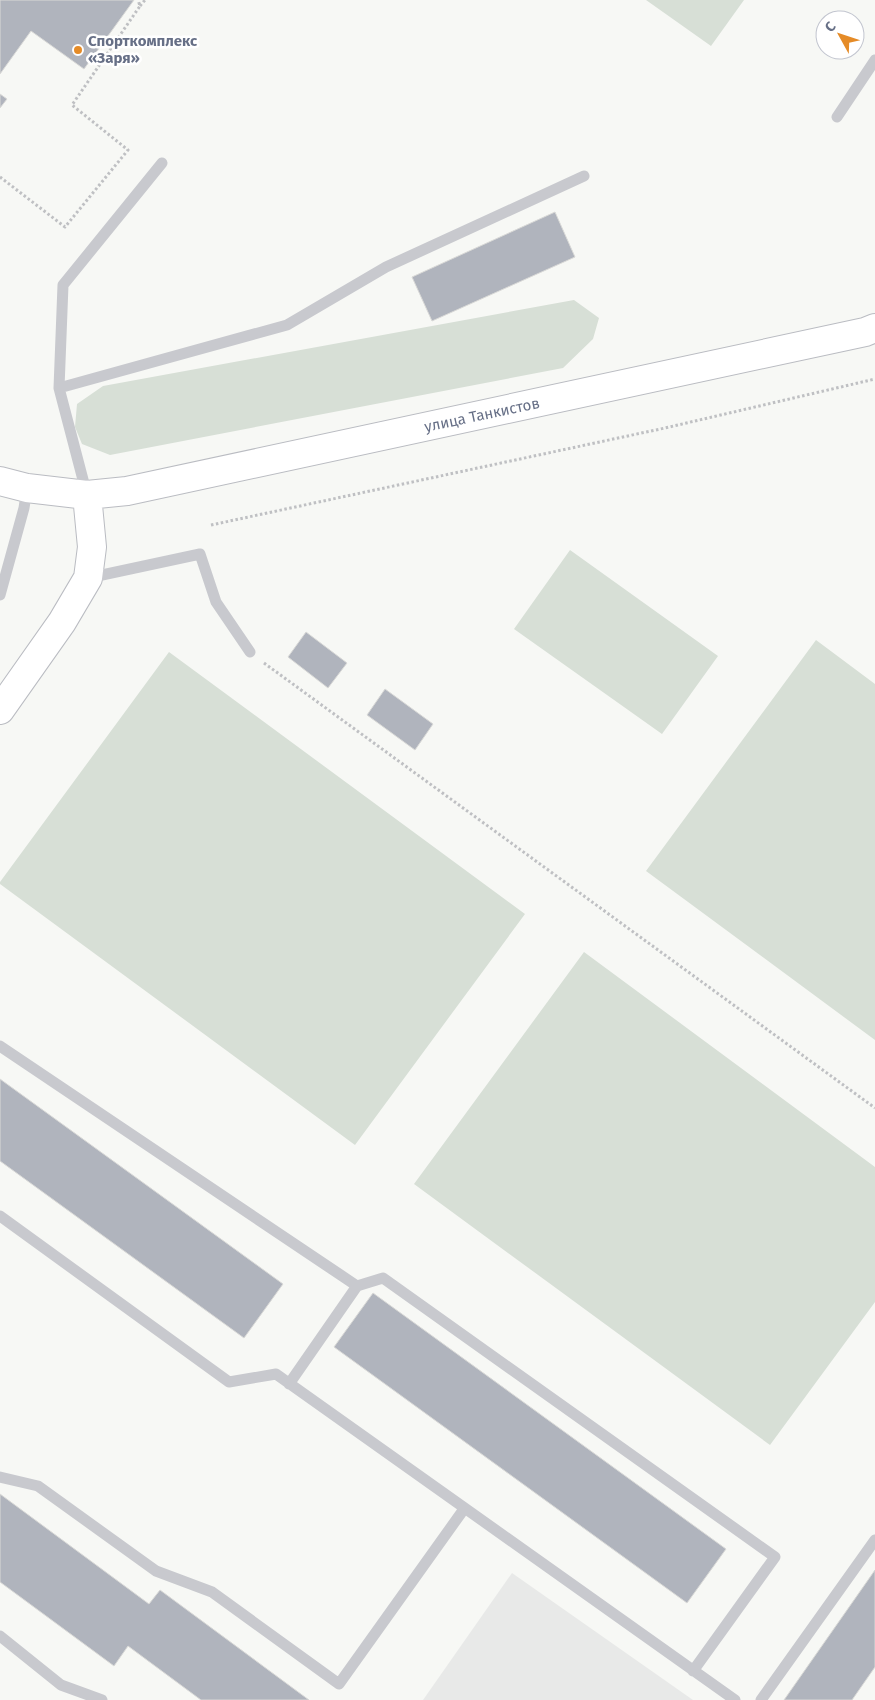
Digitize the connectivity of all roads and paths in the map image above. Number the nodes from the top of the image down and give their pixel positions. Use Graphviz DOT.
graph roads {
  1 [pos="138,0"];
  2 [pos="145,0"];
  3 [pos="140,6"];
  4 [pos="875,60"];
  5 [pos="836,117"];
  6 [pos="162,163"];
  7 [pos="584,176"];
  8 [pos="0,177"];
  9 [pos="875,328"];
  10 [pos="875,380"];
  11 [pos="59,388"];
  12 [pos="0,481"];
  13 [pos="27,488"];
  14 [pos="87,495"];
  15 [pos="211,525"];
  16 [pos="88,578"];
  17 [pos="0,596"];
  18 [pos="250,652"];
  19 [pos="0,710"];
  20 [pos="0,1046"];
  21 [pos="875,1108"];
  22 [pos="0,1216"];
  23 [pos="357,1286"];
  24 [pos="289,1384"];
  25 [pos="0,1477"];
  26 [pos="464,1508"];
  27 [pos="875,1540"];
  28 [pos="0,1636"];
  29 [pos="693,1670"];
  30 [pos="102,1700"];
  31 [pos="735,1700"];
  32 [pos="761,1700"];
  1 -- 3 [label="path"];
  2 -- 3 [label="path"];
  3 -- 8 [label="path"];
  4 -- 5 [label="lane"];
  6 -- 11 [label="lane"];
  7 -- 11 [label="lane"];
  9 -- 14 [label="street, улица Танкистов"];
  10 -- 15 [label="path"];
  11 -- 14 [label="lane"];
  12 -- 13 [label="street, улица Танкистов"];
  13 -- 14 [label="street, улица Танкистов"];
  13 -- 17 [label="lane"];
  14 -- 16 [label="street"];
  16 -- 18 [label="lane"];
  16 -- 19 [label="street"];
  18 -- 21 [label="path"];
  20 -- 23 [label="lane"];
  22 -- 24 [label="lane"];
  23 -- 24 [label="lane"];
  23 -- 29 [label="lane"];
  24 -- 26 [label="lane"];
  25 -- 26 [label="lane"];
  26 -- 29 [label="lane"];
  27 -- 32 [label="lane"];
  28 -- 30 [label="lane"];
  29 -- 31 [label="lane"];
}
